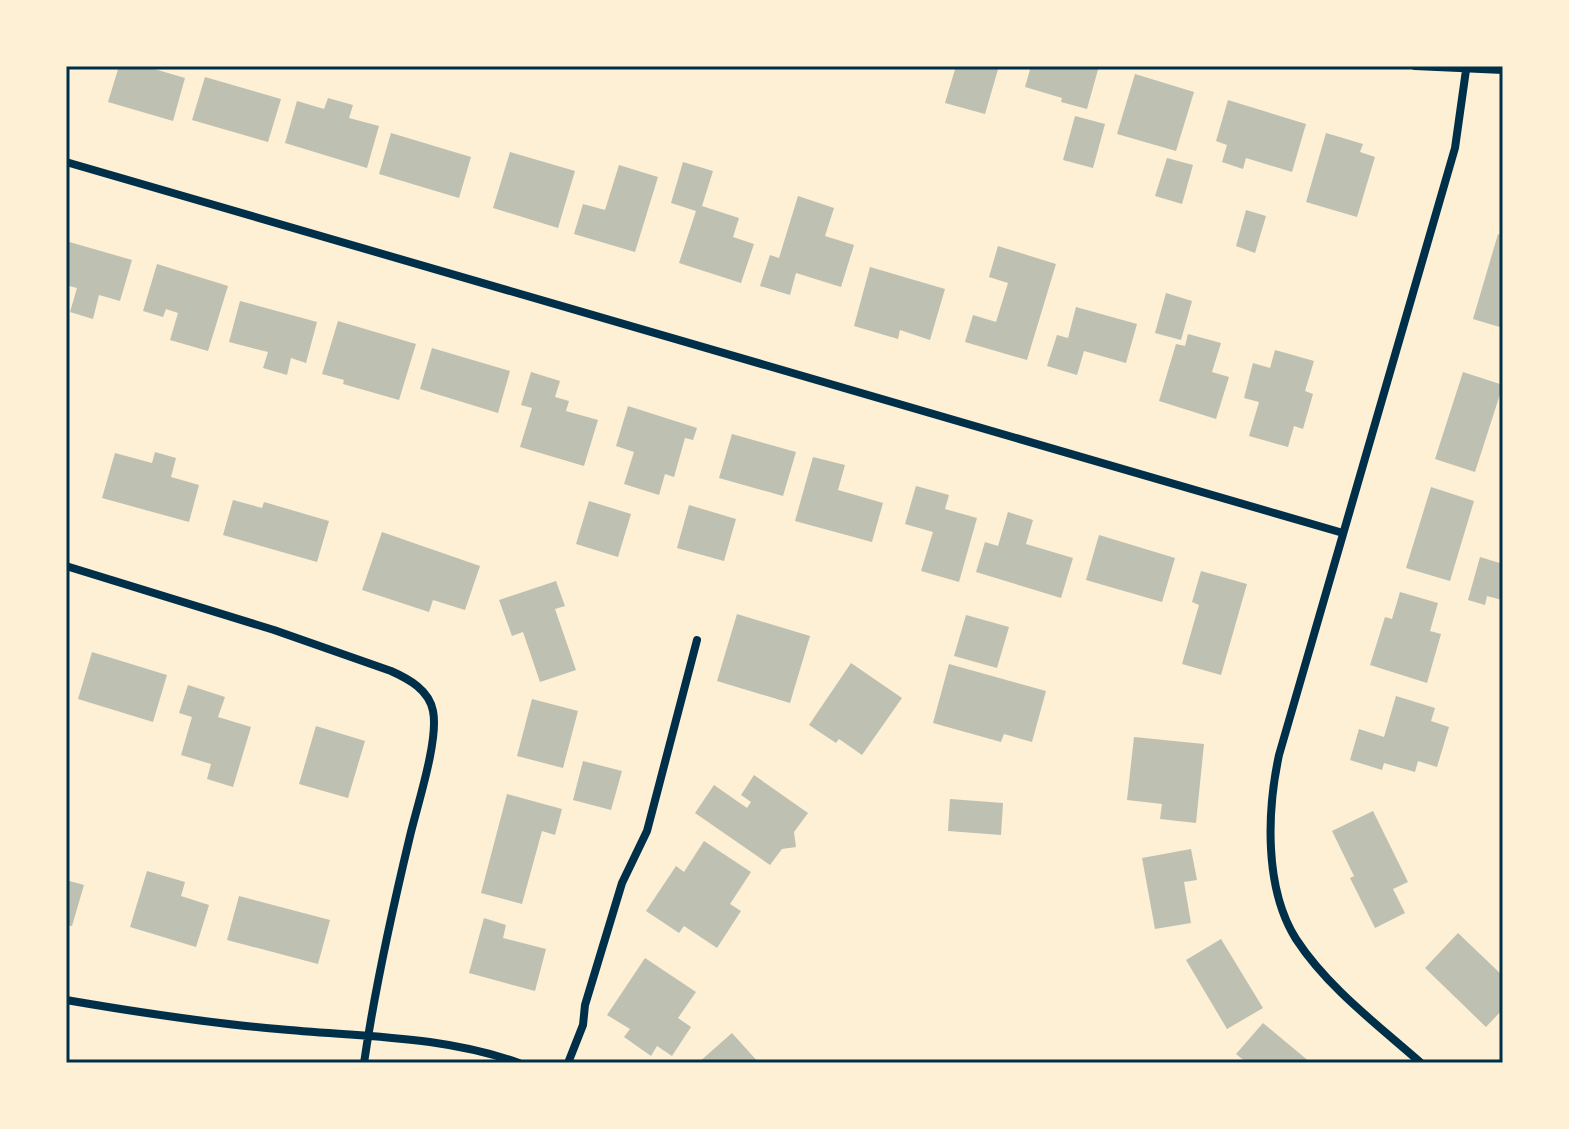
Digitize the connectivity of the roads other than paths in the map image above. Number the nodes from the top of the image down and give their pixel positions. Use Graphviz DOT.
graph roads {
  1 [pos="1415,66"];
  2 [pos="1466,70"];
  3 [pos="1503,70"];
  4 [pos="66,162"];
  5 [pos="1343,533"];
  6 [pos="66,566"];
  7 [pos="697,640"];
  8 [pos="66,1000"];
  9 [pos="368,1034"];
  10 [pos="364,1063"];
  11 [pos="519,1063"];
  12 [pos="568,1063"];
  13 [pos="1421,1063"];
  1 -- 2 [label="street"];
  2 -- 3 [label="street"];
  2 -- 5 [label="street"];
  4 -- 5 [label="street"];
  5 -- 13 [label="street"];
  6 -- 9 [label="street"];
  7 -- 12 [label="street"];
  8 -- 9 [label="street"];
  9 -- 10 [label="street"];
  9 -- 11 [label="street"];
}
